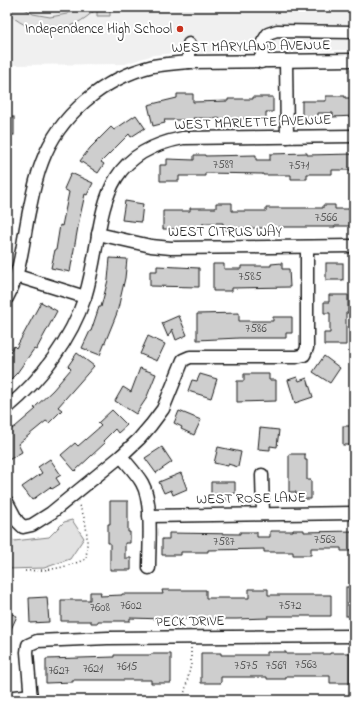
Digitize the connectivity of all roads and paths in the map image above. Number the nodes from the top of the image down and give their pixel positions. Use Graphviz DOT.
graph roads {
  1 [pos="354,32"];
  2 [pos="189,44"];
  3 [pos="354,60"];
  4 [pos="189,62"];
  5 [pos="261,62"];
  6 [pos="286,62"];
  7 [pos="354,136"];
  8 [pos="287,137"];
  9 [pos="98,234"];
  10 [pos="354,246"];
  11 [pos="307,247"];
  12 [pos="17,276"];
  13 [pos="85,297"];
  14 [pos="7,298"];
  15 [pos="7,408"];
  16 [pos="121,456"];
  17 [pos="262,475"];
  18 [pos="72,496"];
  19 [pos="7,502"];
  20 [pos="354,513"];
  21 [pos="263,514"];
  22 [pos="149,516"];
  23 [pos="149,568"];
  24 [pos="25,570"];
  25 [pos="354,636"];
  26 [pos="190,637"];
  27 [pos="7,698"];
  28 [pos="31,698"];
  29 [pos="183,700"];
  1 -- 5 [label="street"];
  2 -- 4 [label="street"];
  3 -- 6 [label="street, WEST MARYLAND AVENUE"];
  4 -- 5 [label="street, WEST MARYLAND AVENUE"];
  4 -- 12 [label="street, WEST MARYLAND AVENUE"];
  5 -- 6 [label="street, WEST MARYLAND AVENUE"];
  6 -- 8 [label="street"];
  7 -- 8 [label="street, WEST MARLETTE AVENUE"];
  8 -- 9 [label="street, WEST MARLETTE AVENUE"];
  9 -- 11 [label="street, WEST CITRUS WAY"];
  9 -- 13 [label="street, WEST MARLETTE AVENUE"];
  10 -- 11 [label="street, WEST CITRUS WAY"];
  11 -- 16 [label="street"];
  12 -- 13 [label="street"];
  12 -- 14 [label="street, WEST MARYLAND AVENUE"];
  13 -- 15 [label="street, WEST MARLETTE AVENUE"];
  16 -- 18 [label="street"];
  16 -- 22 [label="street"];
  17 -- 21 [label="street"];
  18 -- 19 [label="street"];
  18 -- 24 [label="path"];
  20 -- 21 [label="street, WEST ROSE LANE"];
  21 -- 22 [label="street, WEST ROSE LANE"];
  22 -- 23 [label="street"];
  25 -- 26 [label="street, PECK DRIVE"];
  26 -- 28 [label="street, PECK DRIVE"];
  26 -- 29 [label="path"];
  27 -- 28 [label="street"];
}
